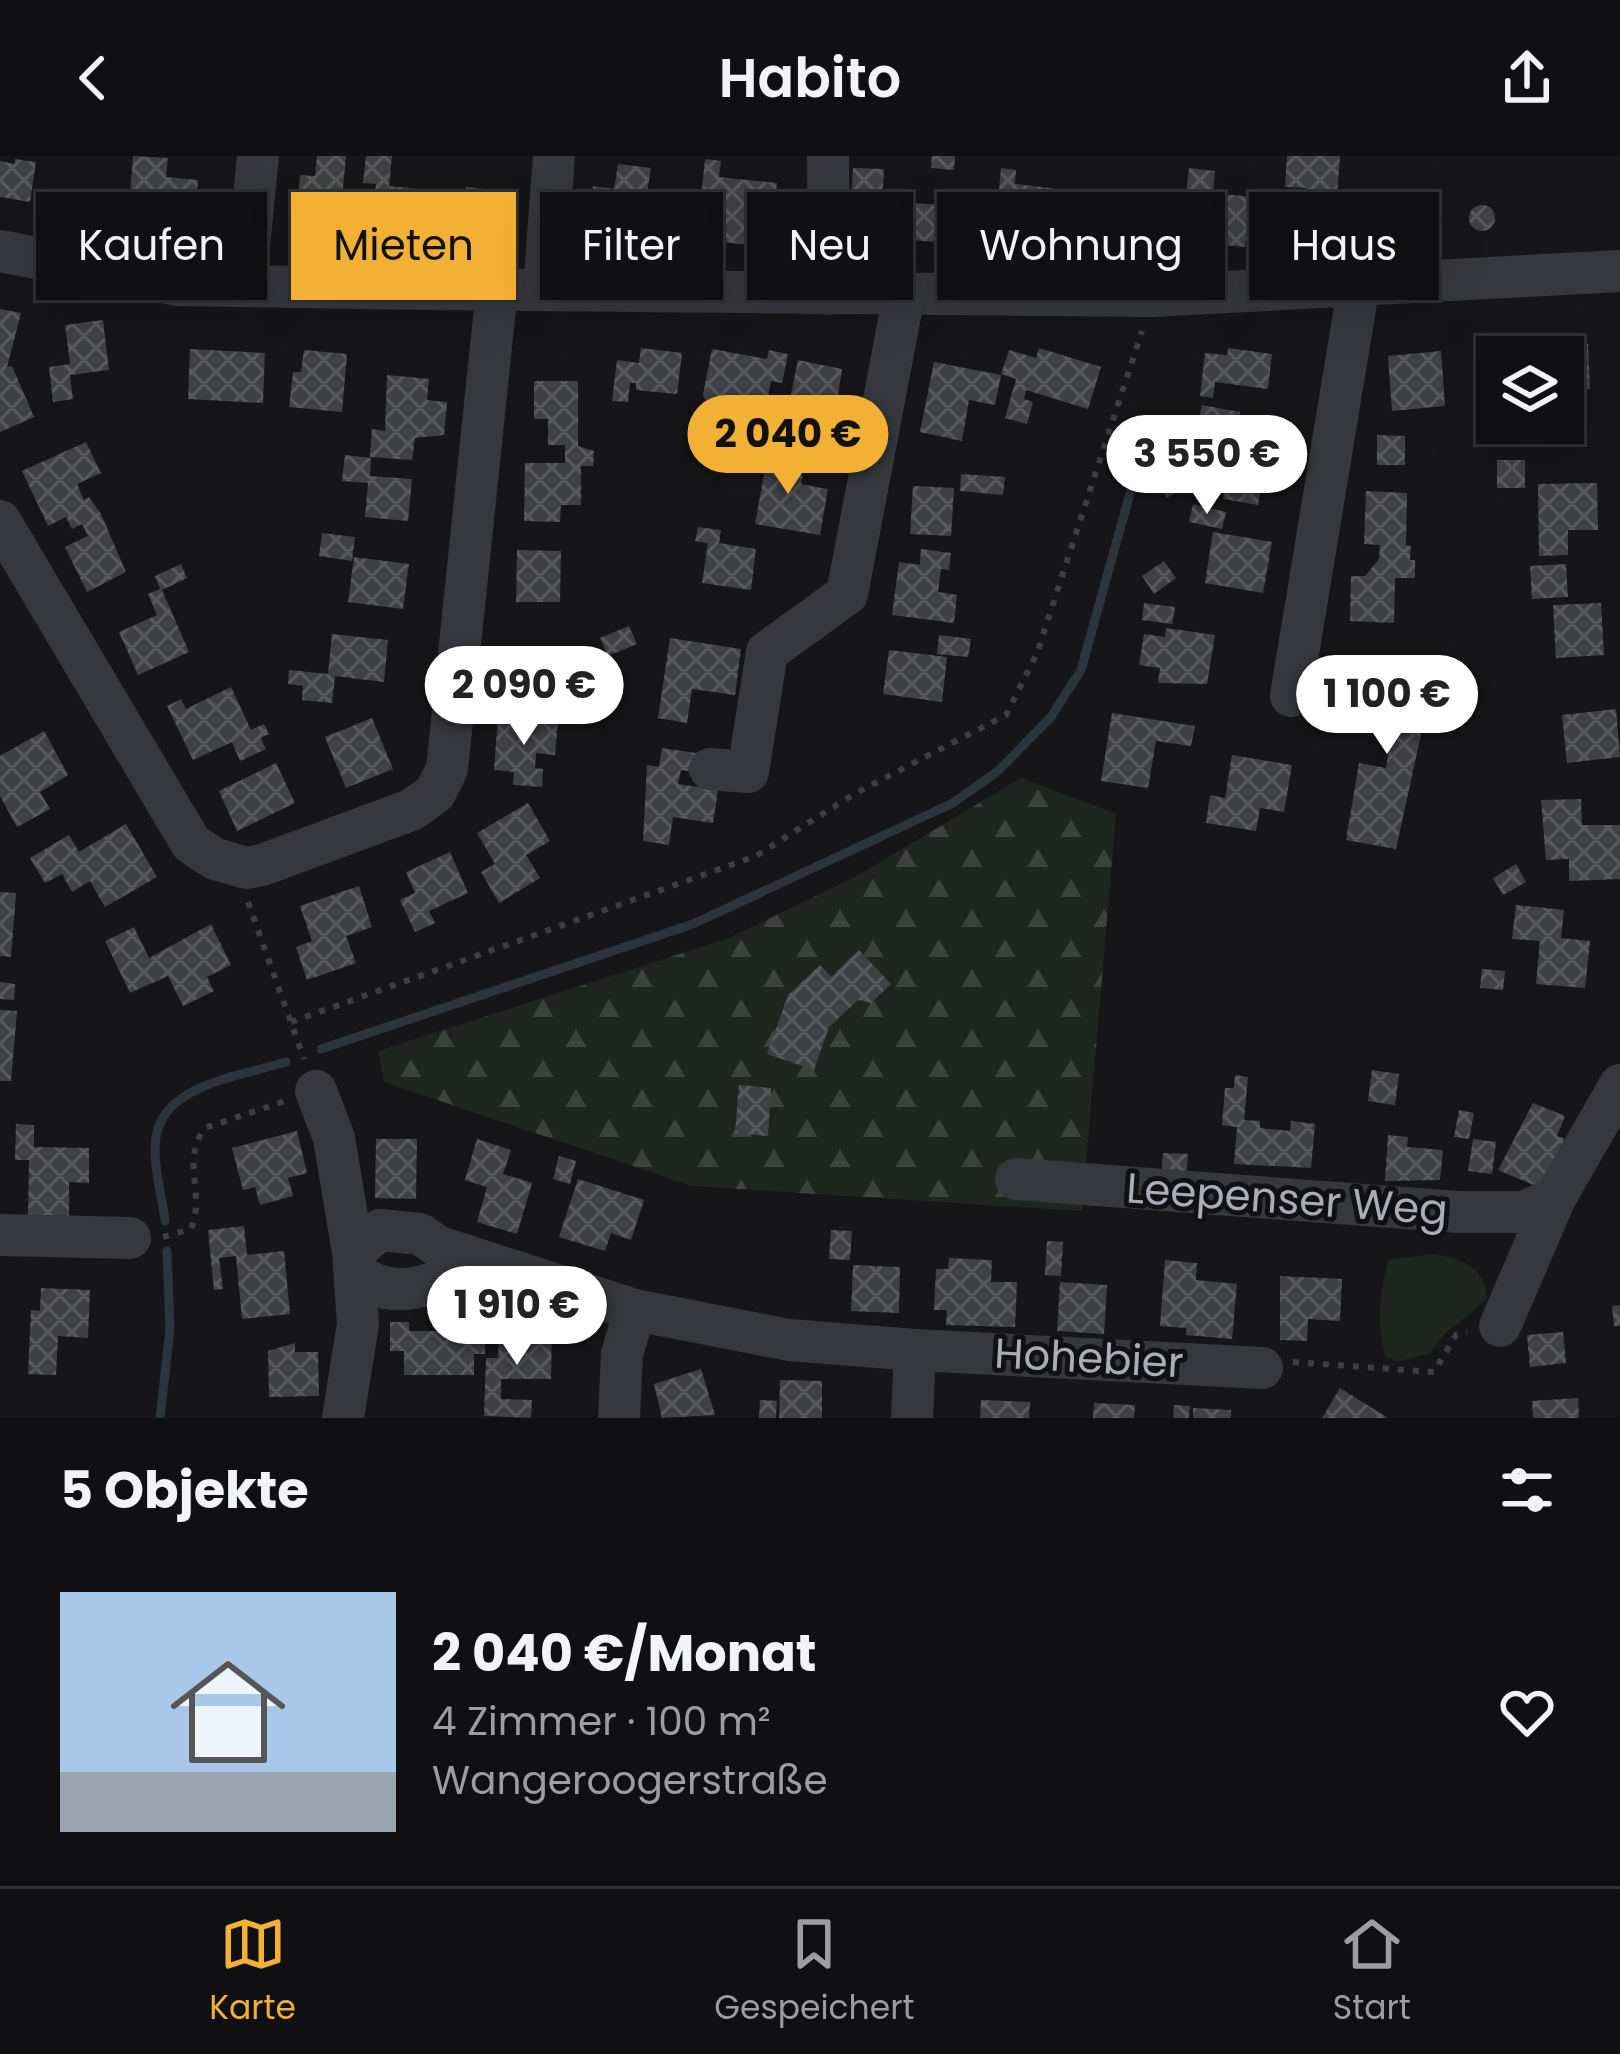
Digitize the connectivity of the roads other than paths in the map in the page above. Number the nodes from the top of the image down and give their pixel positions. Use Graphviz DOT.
graph roads {
  1 [pos="258,156"];
  2 [pos="554,156"];
  3 [pos="828,156"];
  4 [pos="254,192"];
  5 [pos="551,192"];
  6 [pos="828,192"];
  7 [pos="0,251"];
  8 [pos="36,258"];
  9 [pos="1620,271"];
  10 [pos="1439,280"];
  11 [pos="1249,290"];
  12 [pos="913,295"];
  13 [pos="496,300"];
  14 [pos="903,300"];
  15 [pos="1356,300"];
  16 [pos="0,521"];
  17 [pos="1291,696"];
  18 [pos="710,769"];
  19 [pos="1620,1085"];
  20 [pos="316,1091"];
  21 [pos="1016,1179"];
  22 [pos="1556,1198"];
  23 [pos="0,1235"];
  24 [pos="130,1238"];
  25 [pos="355,1261"];
  26 [pos="488,1263"];
  27 [pos="635,1310"];
  28 [pos="1500,1326"];
  29 [pos="915,1350"];
  30 [pos="1262,1368"];
  31 [pos="343,1418"];
  32 [pos="619,1418"];
  33 [pos="912,1418"];
  1 -- 4 [label="street"];
  2 -- 5 [label="street"];
  3 -- 6 [label="street"];
  7 -- 8 [label="street"];
  9 -- 10 [label="street"];
  11 -- 12 [label="street"];
  13 -- 16 [label="street"];
  14 -- 18 [label="street"];
  15 -- 17 [label="street"];
  19 -- 22 [label="street"];
  20 -- 25 [label="street"];
  21 -- 22 [label="street, Leepenser Weg"];
  22 -- 28 [label="street"];
  23 -- 24 [label="street"];
  25 -- 26 [label="street"];
  25 -- 26 [label="street, Hohebier"];
  25 -- 31 [label="street"];
  26 -- 27 [label="street, Hohebier"];
  27 -- 29 [label="street, Hohebier"];
  27 -- 32 [label="street"];
  29 -- 30 [label="street, Hohebier"];
  29 -- 33 [label="street"];
}
